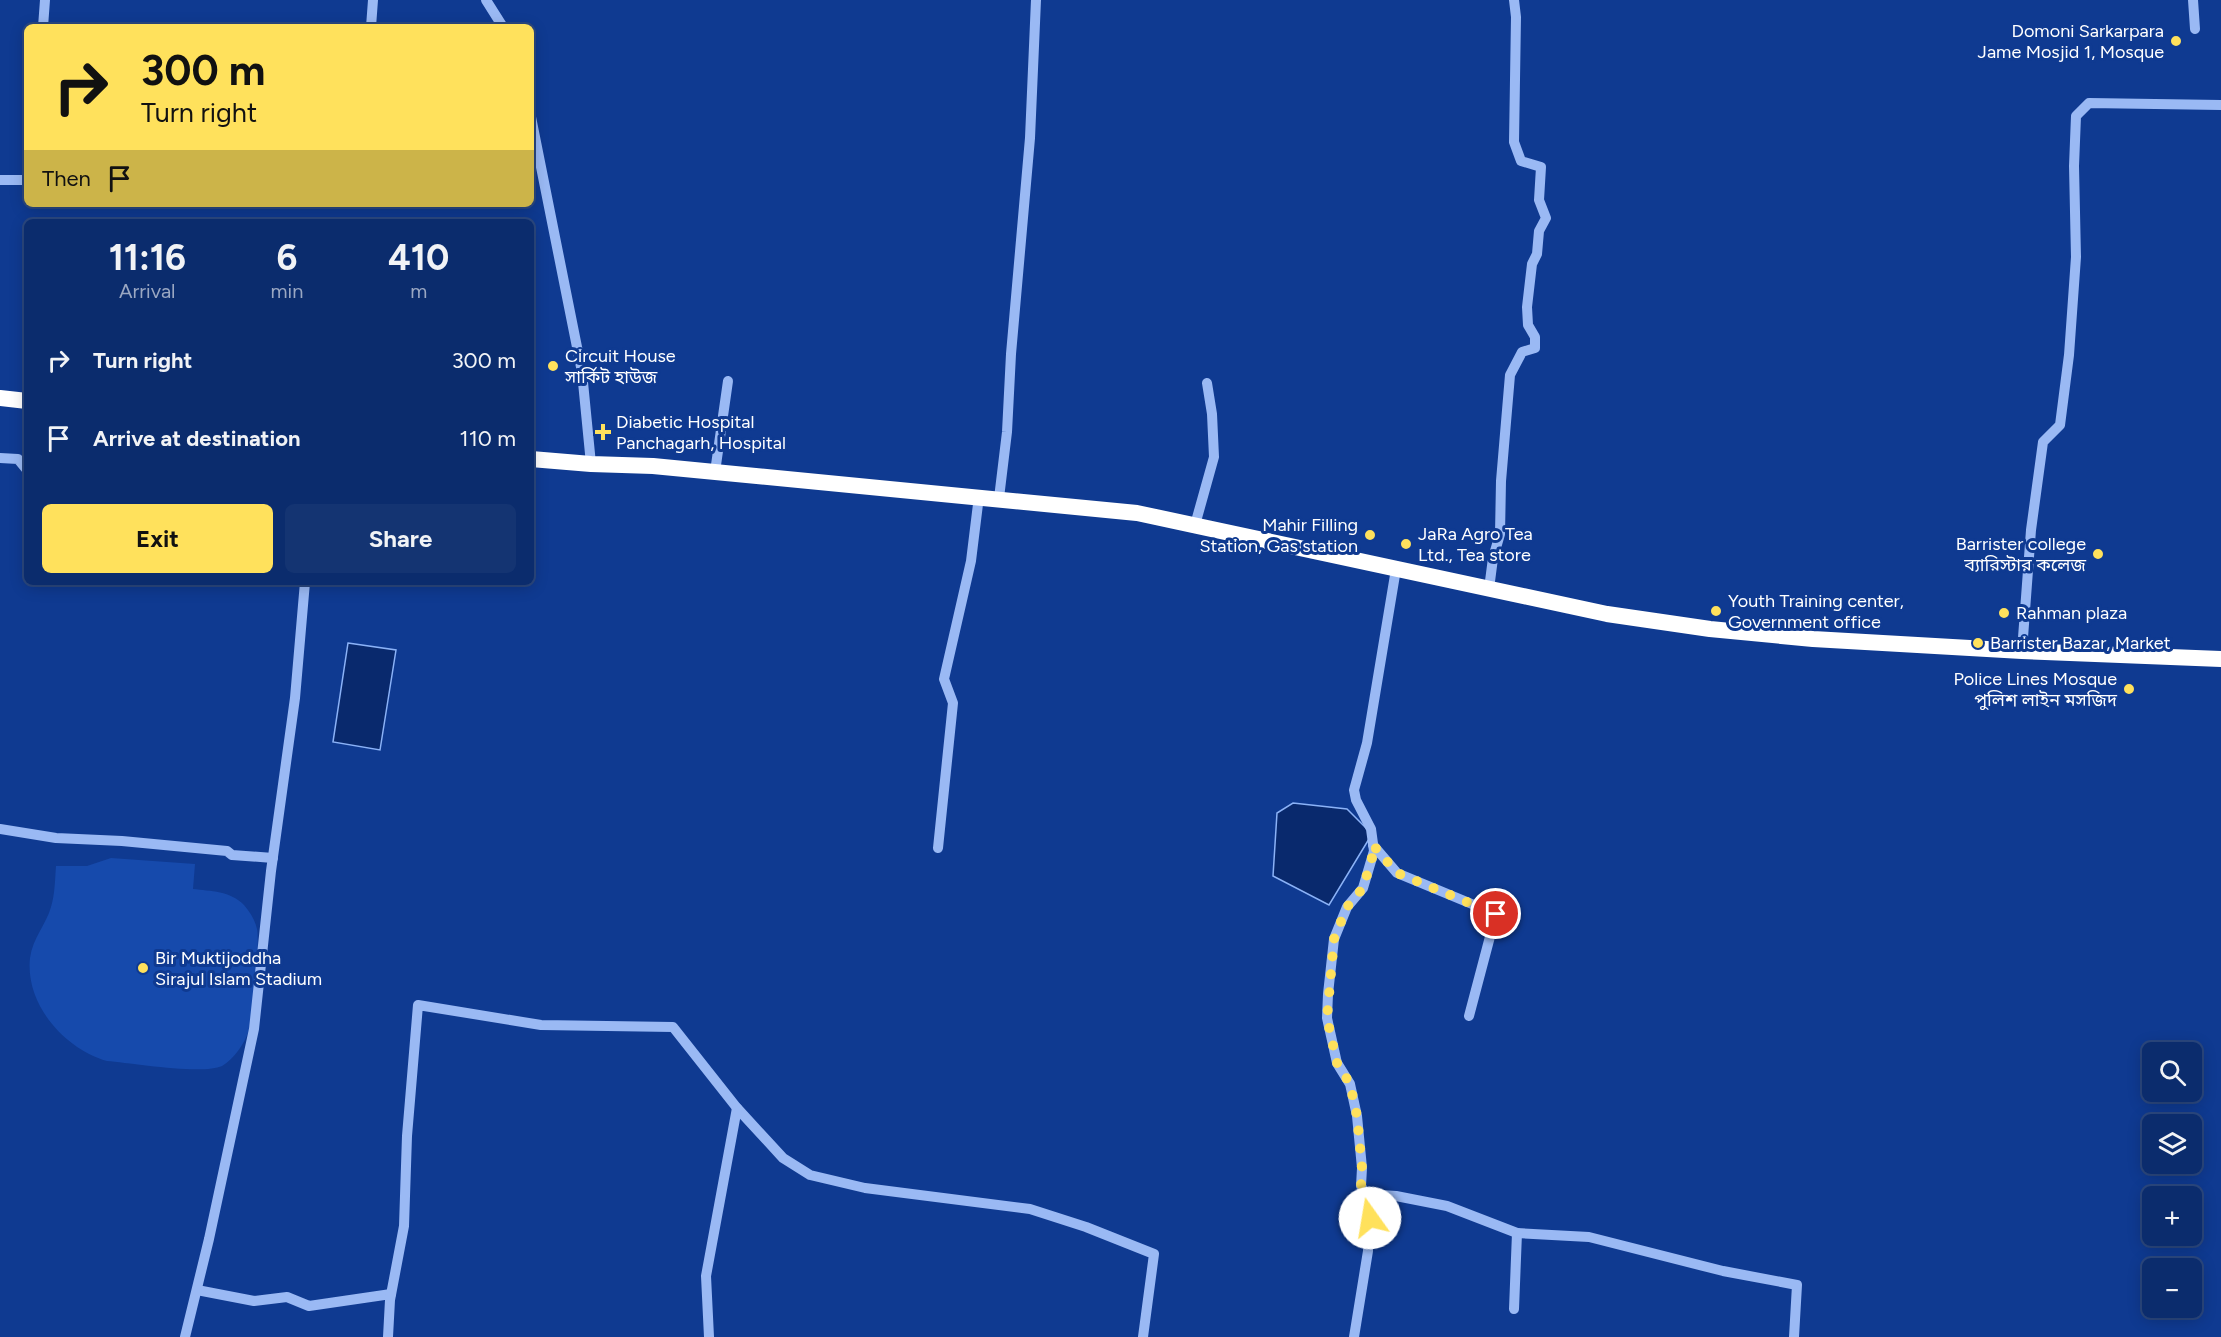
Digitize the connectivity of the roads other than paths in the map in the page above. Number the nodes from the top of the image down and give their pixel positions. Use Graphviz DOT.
graph roads {
  1 [pos="45,0"];
  2 [pos="374,0"];
  3 [pos="486,0"];
  4 [pos="1035,0"];
  5 [pos="1514,0"];
  6 [pos="2193,0"];
  7 [pos="43,24"];
  8 [pos="371,24"];
  9 [pos="501,24"];
  10 [pos="2195,29"];
  11 [pos="2221,105"];
  12 [pos="534,132"];
  13 [pos="0,180"];
  14 [pos="24,180"];
  15 [pos="728,381"];
  16 [pos="1207,383"];
  17 [pos="0,398"];
  18 [pos="24,401"];
  19 [pos="0,458"];
  20 [pos="534,459"];
  21 [pos="591,464"];
  22 [pos="24,466"];
  23 [pos="715,472"];
  24 [pos="979,496"];
  25 [pos="999,498"];
  26 [pos="1195,525"];
  27 [pos="1396,569"];
  28 [pos="305,585"];
  29 [pos="1489,589"];
  30 [pos="2022,651"];
  31 [pos="2221,658"];
  32 [pos="0,829"];
  33 [pos="1373,845"];
  34 [pos="938,848"];
  35 [pos="273,858"];
  36 [pos="1469,1016"];
  37 [pos="737,1108"];
  38 [pos="1365,1194"];
  39 [pos="1518,1233"];
  40 [pos="196,1290"];
  41 [pos="391,1294"];
  42 [pos="1514,1309"];
  43 [pos="185,1337"];
  44 [pos="388,1337"];
  45 [pos="709,1337"];
  46 [pos="1143,1337"];
  47 [pos="1354,1337"];
  48 [pos="1794,1337"];
  1 -- 7 [label="street"];
  2 -- 8 [label="street"];
  3 -- 9 [label="street"];
  4 -- 25 [label="street"];
  5 -- 29 [label="street"];
  6 -- 10 [label="street"];
  11 -- 30 [label="street"];
  12 -- 21 [label="street"];
  13 -- 14 [label="street"];
  15 -- 23 [label="street"];
  16 -- 26 [label="street"];
  17 -- 18 [label="highway"];
  19 -- 22 [label="street"];
  20 -- 21 [label="highway"];
  21 -- 23 [label="highway"];
  23 -- 24 [label="highway"];
  24 -- 25 [label="highway"];
  24 -- 34 [label="street"];
  25 -- 26 [label="highway"];
  26 -- 27 [label="highway"];
  27 -- 29 [label="highway"];
  27 -- 33 [label="street"];
  28 -- 35 [label="street"];
  29 -- 30 [label="highway"];
  30 -- 31 [label="highway"];
  32 -- 35 [label="street"];
  33 -- 36 [label="street"];
  33 -- 38 [label="street"];
  35 -- 40 [label="street"];
  37 -- 41 [label="street"];
  37 -- 45 [label="street"];
  37 -- 46 [label="street"];
  38 -- 39 [label="street"];
  38 -- 47 [label="street"];
  39 -- 42 [label="street"];
  39 -- 48 [label="street"];
  40 -- 41 [label="street"];
  40 -- 43 [label="street"];
  41 -- 44 [label="street"];
}
